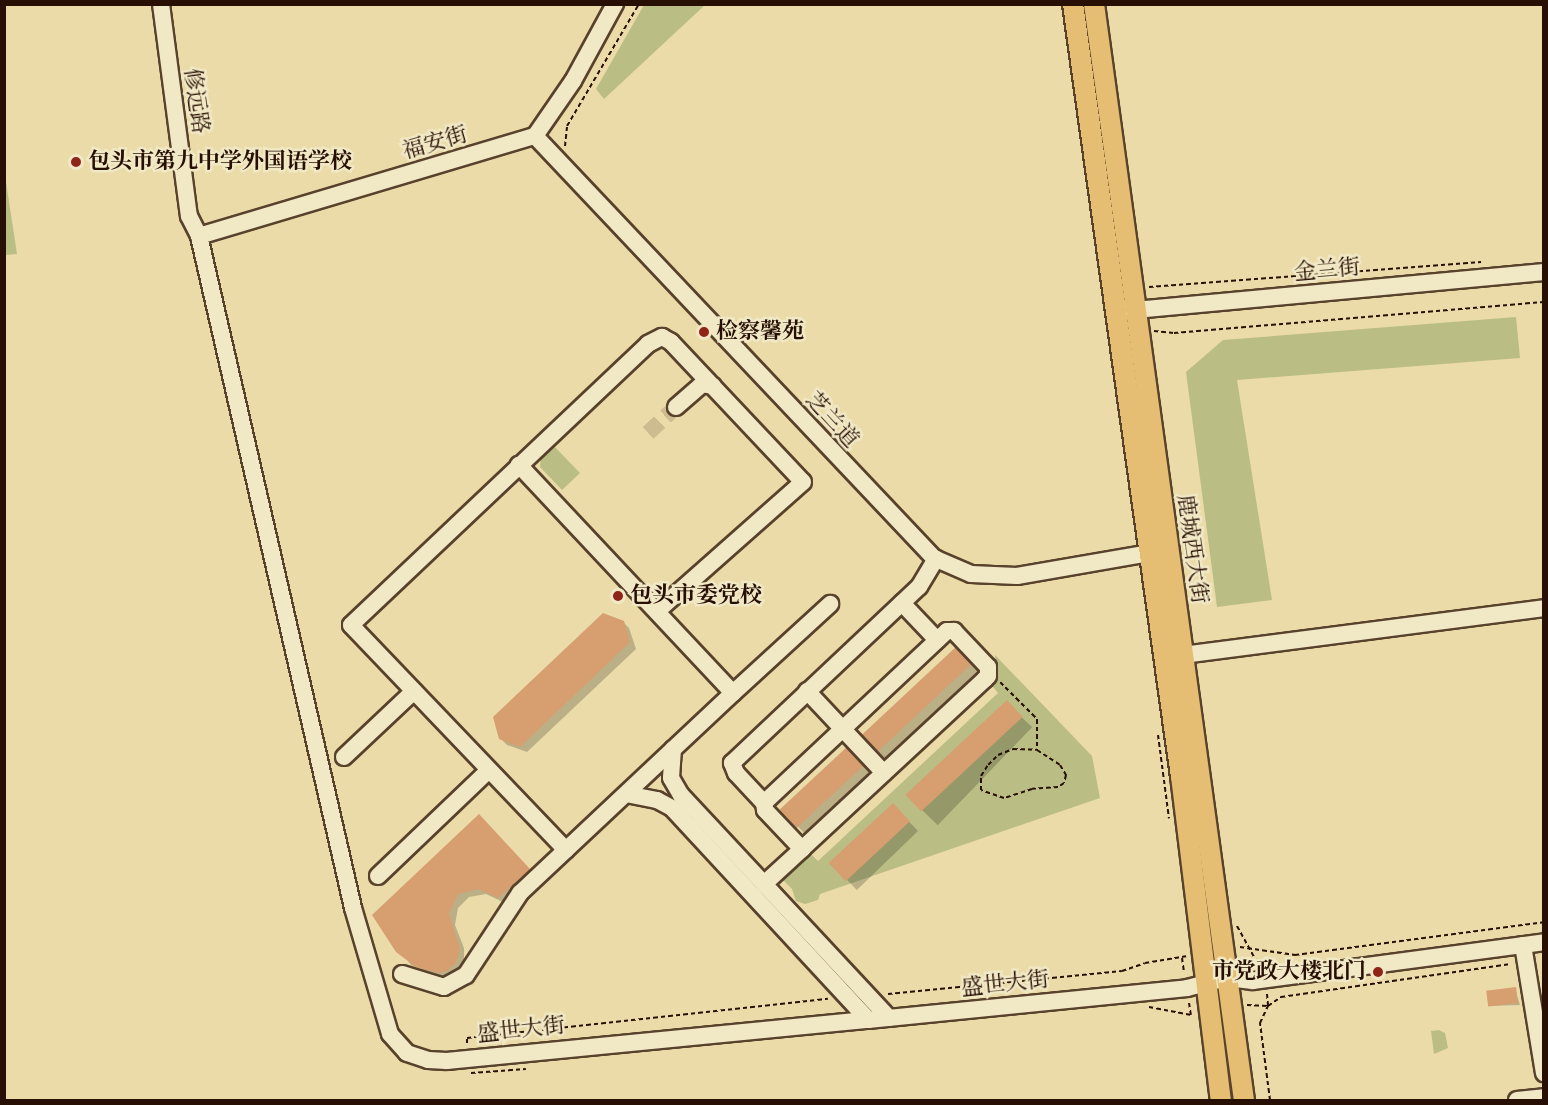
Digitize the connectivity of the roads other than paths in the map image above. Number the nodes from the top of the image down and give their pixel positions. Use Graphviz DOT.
graph roads {
  1 [pos="161,4"];
  2 [pos="615,4"];
  3 [pos="1073,4"];
  4 [pos="1094,4"];
  5 [pos="535,136"];
  6 [pos="199,236"];
  7 [pos="1544,272"];
  8 [pos="1136,310"];
  9 [pos="1114,312"];
  10 [pos="712,386"];
  11 [pos="676,407"];
  12 [pos="519,465"];
  13 [pos="1169,550"];
  14 [pos="1147,552"];
  15 [pos="936,559"];
  16 [pos="902,603"];
  17 [pos="830,604"];
  18 [pos="1544,608"];
  19 [pos="657,612"];
  20 [pos="937,640"];
  21 [pos="1183,655"];
  22 [pos="414,691"];
  23 [pos="807,691"];
  24 [pos="733,693"];
  25 [pos="842,729"];
  26 [pos="673,749"];
  27 [pos="344,757"];
  28 [pos="488,771"];
  29 [pos="884,773"];
  30 [pos="626,794"];
  31 [pos="764,803"];
  32 [pos="802,849"];
  33 [pos="566,850"];
  34 [pos="378,876"];
  35 [pos="764,884"];
  36 [pos="1544,942"];
  37 [pos="1524,953"];
  38 [pos="402,974"];
  39 [pos="1227,978"];
  40 [pos="1205,981"];
  41 [pos="889,1018"];
  42 [pos="868,1020"];
  43 [pos="390,1034"];
  44 [pos="1544,1073"];
  45 [pos="1544,1097"];
  46 [pos="1221,1101"];
  47 [pos="1244,1101"];
  48 [pos="1517,1101"];
  1 -- 6 [label="street, 修远路"];
  2 -- 5 [label="street"];
  3 -- 9 [label="main road, 鹿城西大街"];
  4 -- 8 [label="main road, 鹿城西大街"];
  5 -- 6 [label="street, 福安街"];
  5 -- 15 [label="street, 芝兰道"];
  6 -- 43 [label="street, 修远路"];
  7 -- 8 [label="street, 金兰街"];
  8 -- 9 [label="street, 金兰街"];
  8 -- 13 [label="main road, 鹿城西大街"];
  9 -- 14 [label="main road, 鹿城西大街"];
  10 -- 11 [label="street"];
  10 -- 12 [label="street"];
  10 -- 19 [label="street"];
  12 -- 19 [label="street"];
  12 -- 22 [label="street"];
  13 -- 14 [label="street, 芝兰道"];
  13 -- 21 [label="main road, 鹿城西大街"];
  14 -- 15 [label="street, 芝兰道"];
  14 -- 40 [label="main road, 鹿城西大街"];
  15 -- 16 [label="street"];
  16 -- 20 [label="street"];
  16 -- 23 [label="street"];
  17 -- 24 [label="street"];
  18 -- 21 [label="street"];
  19 -- 24 [label="street"];
  20 -- 25 [label="street"];
  20 -- 29 [label="street"];
  21 -- 39 [label="main road, 鹿城西大街"];
  22 -- 27 [label="street"];
  22 -- 28 [label="street"];
  23 -- 25 [label="street"];
  23 -- 31 [label="street"];
  24 -- 26 [label="street"];
  25 -- 29 [label="street"];
  25 -- 31 [label="street"];
  26 -- 30 [label="street"];
  26 -- 35 [label="street"];
  28 -- 33 [label="street"];
  28 -- 34 [label="street"];
  29 -- 32 [label="street"];
  30 -- 33 [label="street"];
  30 -- 42 [label="street"];
  31 -- 32 [label="street"];
  32 -- 35 [label="street"];
  33 -- 38 [label="street"];
  35 -- 41 [label="street"];
  36 -- 37 [label="street, 盛世大街"];
  37 -- 39 [label="street, 盛世大街"];
  37 -- 44 [label="street"];
  39 -- 40 [label="street, 盛世大街"];
  39 -- 47 [label="main road, 鹿城西大街"];
  40 -- 41 [label="street, 盛世大街"];
  40 -- 46 [label="main road, 鹿城西大街"];
  41 -- 42 [label="street, 盛世大街"];
  42 -- 43 [label="street, 盛世大街"];
  45 -- 48 [label="street"];
}
